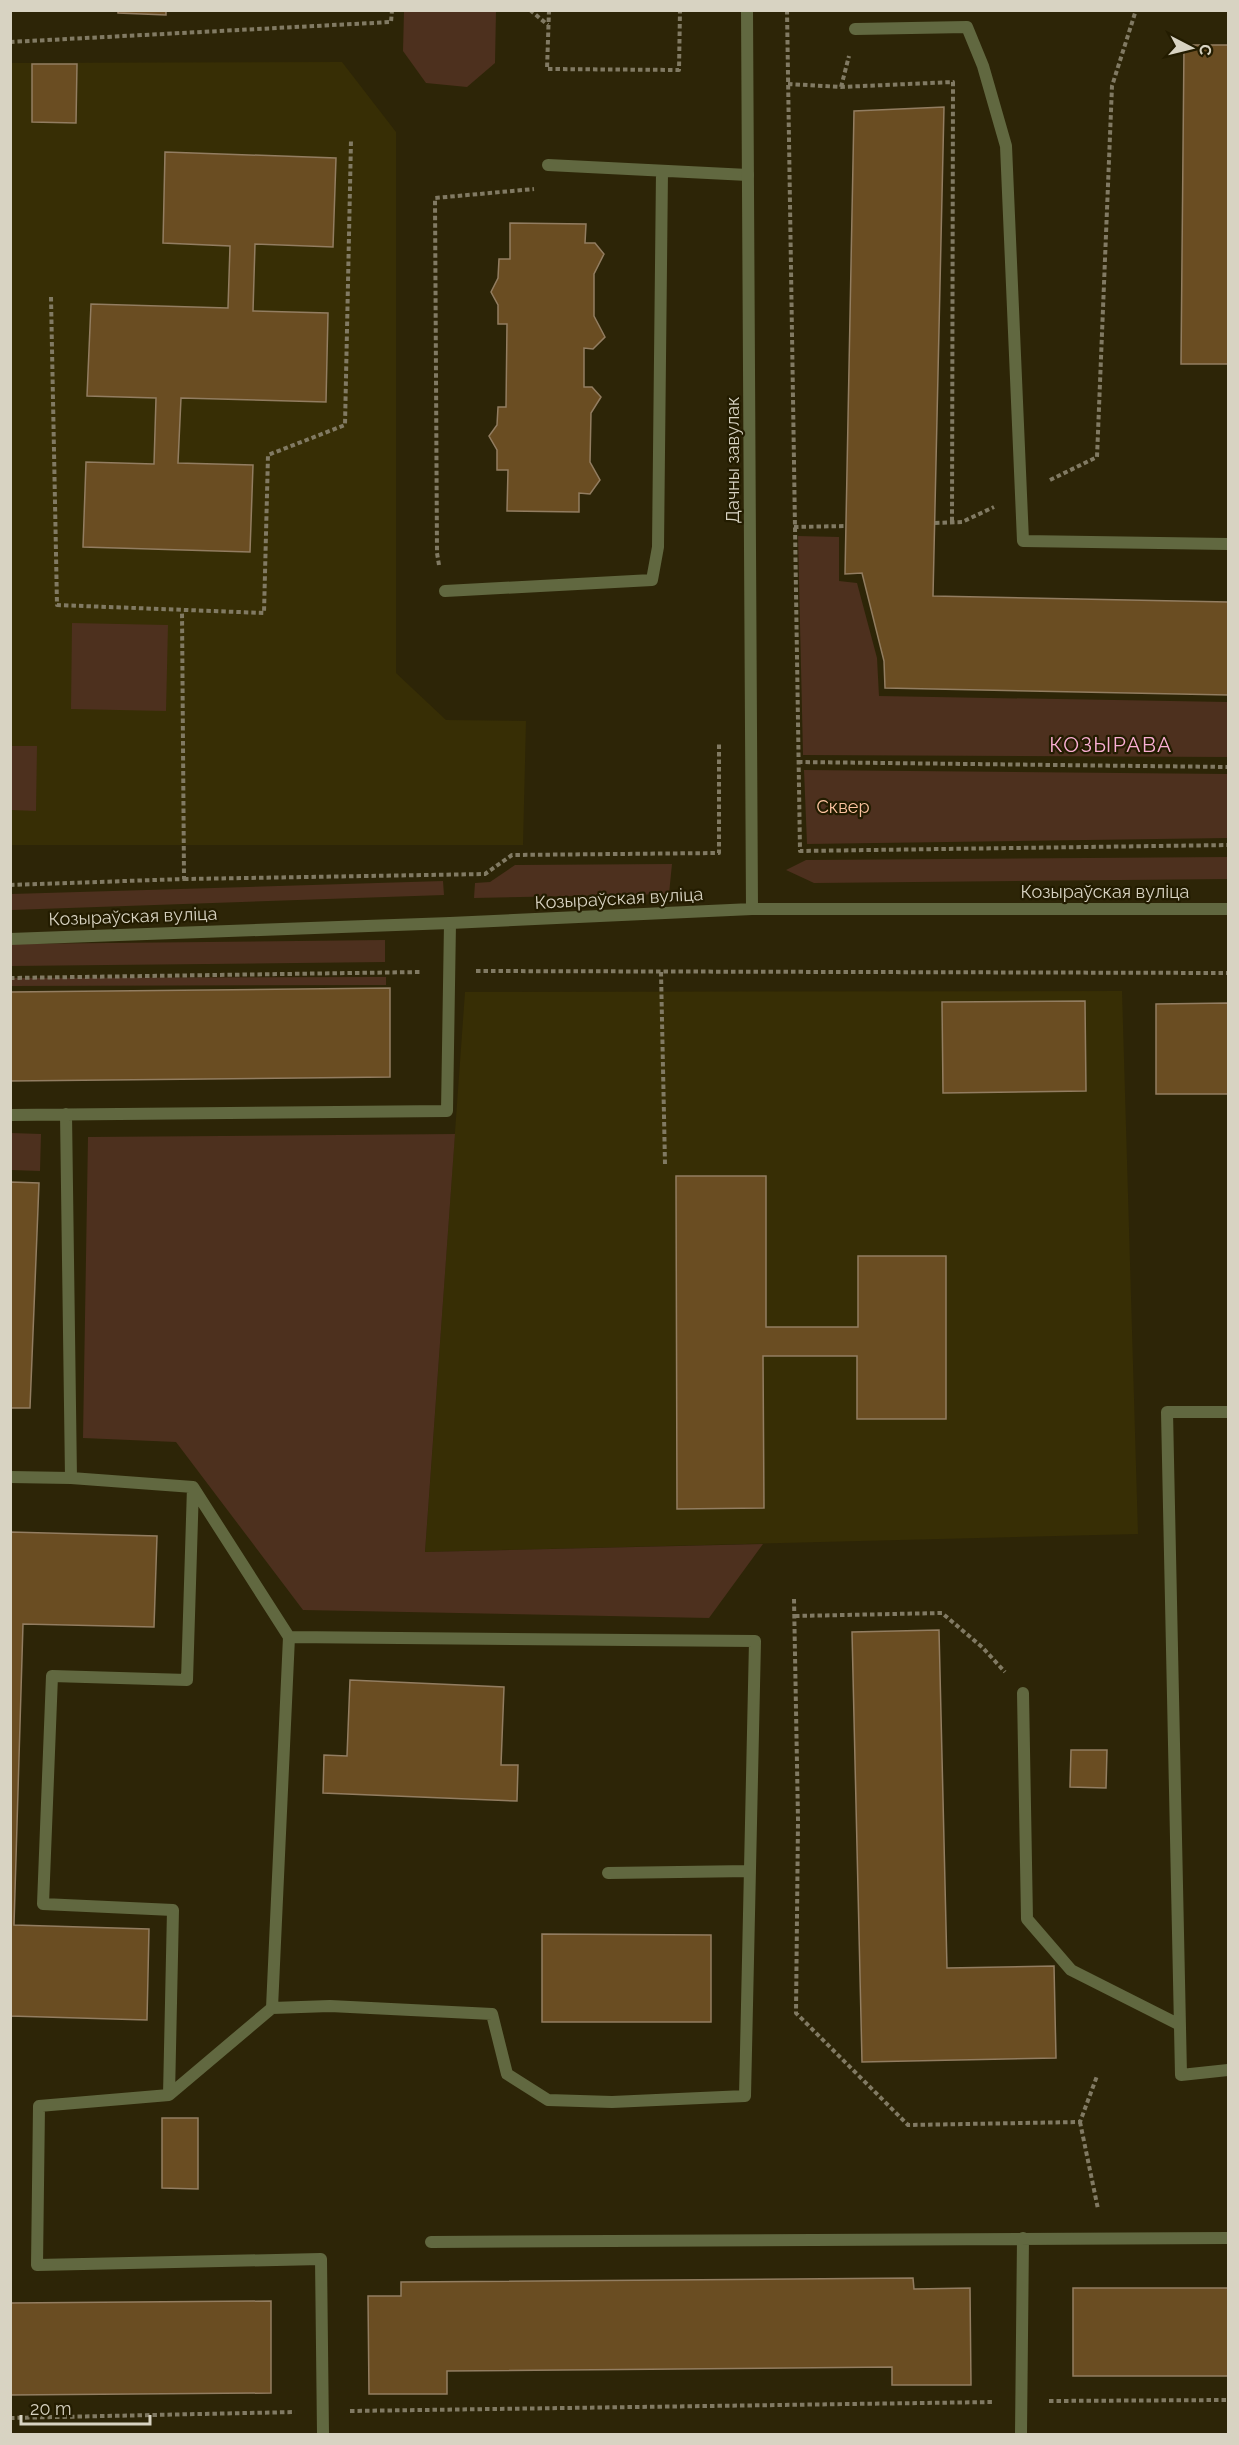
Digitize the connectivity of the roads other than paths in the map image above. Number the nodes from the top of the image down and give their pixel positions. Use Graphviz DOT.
graph roads {
  1 [pos="747,10"];
  2 [pos="855,29"];
  3 [pos="548,165"];
  4 [pos="662,171"];
  5 [pos="748,175"];
  6 [pos="1228,544"];
  7 [pos="445,591"];
  8 [pos="752,909"];
  9 [pos="1228,909"];
  10 [pos="450,923"];
  11 [pos="10,939"];
  12 [pos="66,1114"];
  13 [pos="10,1115"];
  14 [pos="1228,1412"];
  15 [pos="10,1477"];
  16 [pos="71,1478"];
  17 [pos="193,1487"];
  18 [pos="289,1637"];
  19 [pos="1023,1693"];
  20 [pos="750,1871"];
  21 [pos="608,1873"];
  22 [pos="272,2008"];
  23 [pos="1178,2024"];
  24 [pos="1228,2070"];
  25 [pos="170,2095"];
  26 [pos="1023,2238"];
  27 [pos="1228,2238"];
  28 [pos="431,2242"];
  29 [pos="323,2434"];
  30 [pos="1021,2434"];
  1 -- 5 [label="street, Дачны завулак"];
  2 -- 6 [label="street"];
  3 -- 4 [label="street"];
  4 -- 5 [label="street"];
  4 -- 7 [label="street"];
  5 -- 8 [label="street, Дачны завулак"];
  8 -- 9 [label="street, Козыраўская вуліца"];
  8 -- 10 [label="street, Козыраўская вуліца"];
  10 -- 11 [label="street, Козыраўская вуліца"];
  10 -- 12 [label="street"];
  12 -- 13 [label="street"];
  12 -- 16 [label="street"];
  14 -- 23 [label="street"];
  15 -- 16 [label="street"];
  16 -- 17 [label="street"];
  17 -- 18 [label="street"];
  17 -- 25 [label="street"];
  18 -- 20 [label="street"];
  18 -- 22 [label="street"];
  19 -- 23 [label="street"];
  20 -- 21 [label="street"];
  20 -- 22 [label="street"];
  22 -- 25 [label="street"];
  23 -- 24 [label="street"];
  25 -- 29 [label="street"];
  26 -- 27 [label="street"];
  26 -- 28 [label="street"];
  26 -- 30 [label="street"];
}
